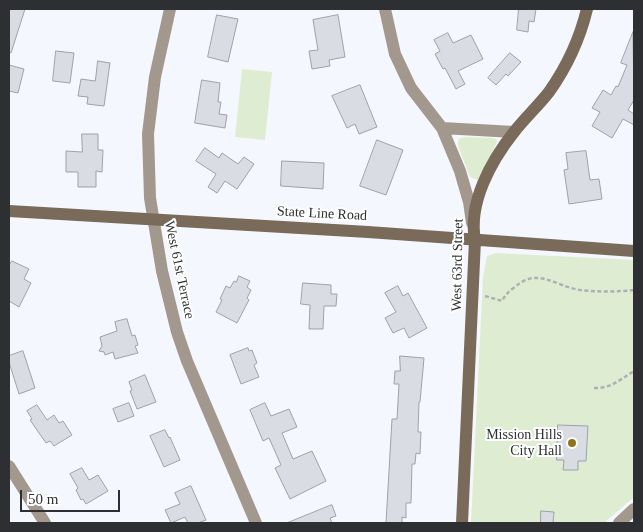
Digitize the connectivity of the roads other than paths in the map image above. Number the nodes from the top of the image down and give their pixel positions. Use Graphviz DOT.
graph roads {
  1 [pos="170,9"];
  2 [pos="385,9"];
  3 [pos="587,9"];
  4 [pos="442,128"];
  5 [pos="514,132"];
  6 [pos="9,211"];
  7 [pos="154,220"];
  8 [pos="473,227"];
  9 [pos="475,240"];
  10 [pos="634,251"];
  11 [pos="9,466"];
  12 [pos="634,509"];
  13 [pos="45,523"];
  14 [pos="256,523"];
  15 [pos="462,523"];
  16 [pos="619,523"];
  1 -- 7 [label="street, West 61st Terrace"];
  2 -- 4 [label="street"];
  3 -- 5 [label="main road, West 63rd Street"];
  4 -- 5 [label="street"];
  4 -- 8 [label="street"];
  5 -- 8 [label="main road, West 63rd Street"];
  6 -- 7 [label="main road, State Line Road"];
  7 -- 9 [label="main road, State Line Road"];
  7 -- 14 [label="street, West 61st Terrace"];
  8 -- 9 [label="main road, West 63rd Street"];
  9 -- 10 [label="main road, State Line Road"];
  9 -- 15 [label="main road, West 63rd Street"];
  11 -- 13 [label="street"];
  12 -- 16 [label="street"];
}
